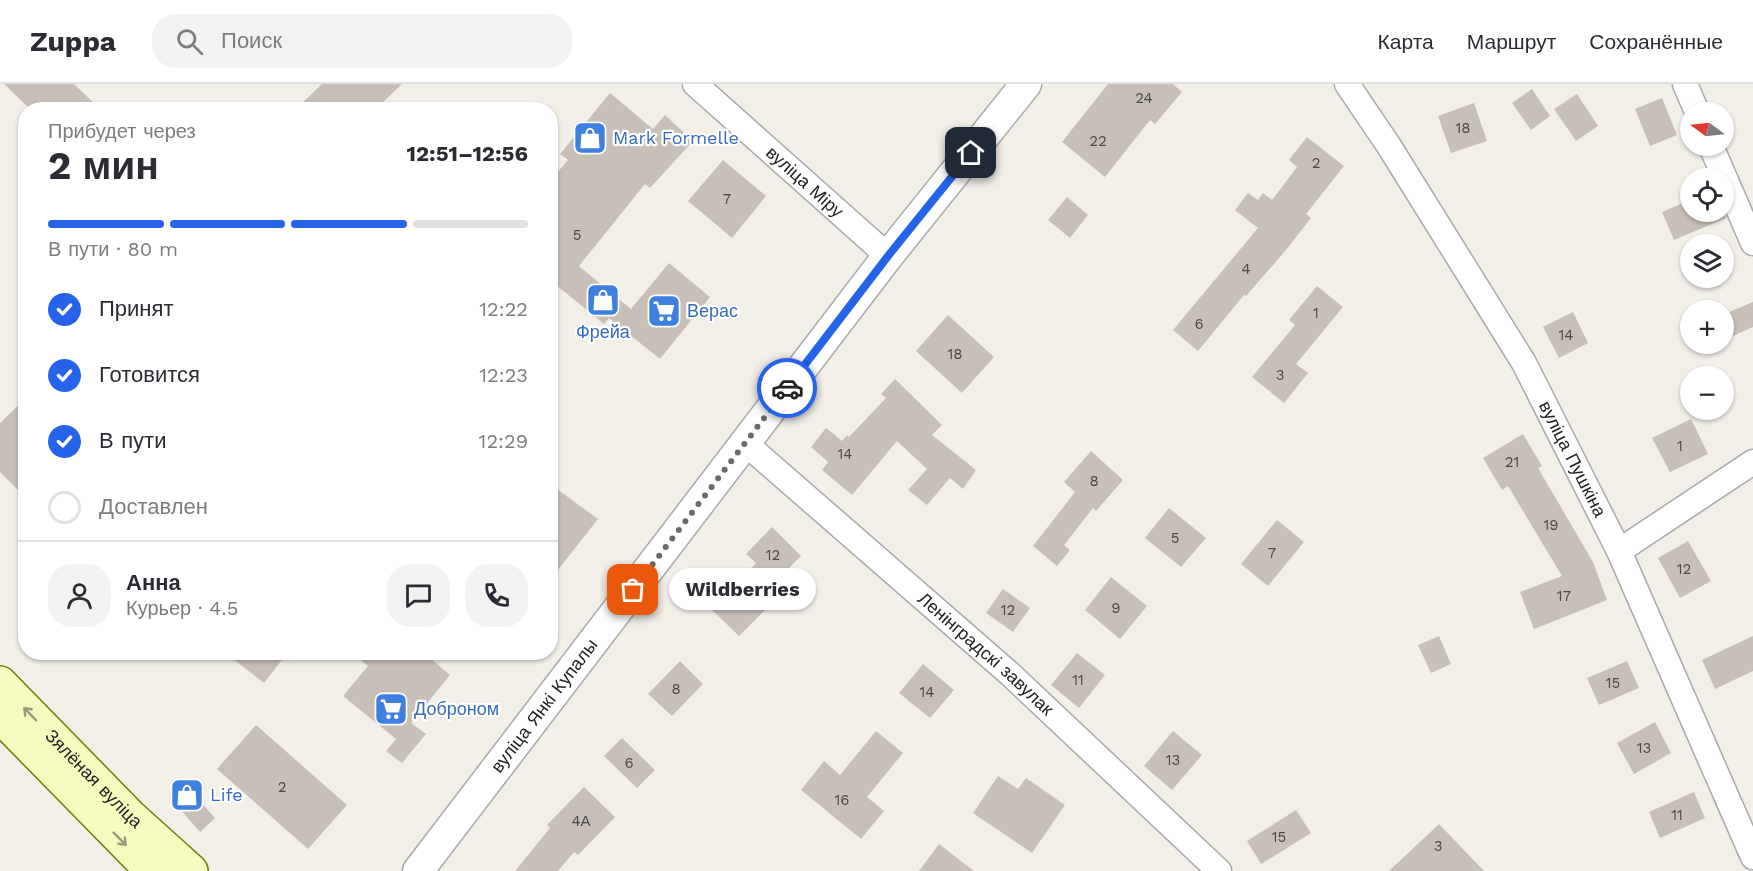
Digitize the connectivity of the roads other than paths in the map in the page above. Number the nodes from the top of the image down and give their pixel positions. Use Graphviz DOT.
graph roads {
  1 [pos="695,84"];
  2 [pos="1026,84"];
  3 [pos="1347,84"];
  4 [pos="1685,84"];
  5 [pos="1693,102"];
  6 [pos="1716,156"];
  7 [pos="1747,212"];
  8 [pos="1753,243"];
  9 [pos="888,256"];
  10 [pos="745,443"];
  11 [pos="1753,462"];
  12 [pos="1619,551"];
  13 [pos="0,683"];
  14 [pos="0,716"];
  15 [pos="1753,857"];
  16 [pos="152,871"];
  17 [pos="191,871"];
  18 [pos="418,871"];
  19 [pos="1219,871"];
  1 -- 9 [label="street, вуліца Міру"];
  2 -- 9 [label="street, вуліца Янкі Купалы"];
  3 -- 12 [label="street, вуліца Пушкіна"];
  4 -- 5 [label="street"];
  6 -- 7 [label="street"];
  7 -- 8 [label="street"];
  9 -- 10 [label="street, вуліца Янкі Купалы"];
  10 -- 18 [label="street, вуліца Янкі Купалы"];
  10 -- 19 [label="street, Ленінградскі завулак"];
  11 -- 12 [label="street"];
  12 -- 15 [label="street, вуліца Пушкіна"];
  17 -- 13 [label="main road, Зялёная вуліца, one-way"];
  14 -- 16 [label="main road, Зялёная вуліца, one-way"];
}
